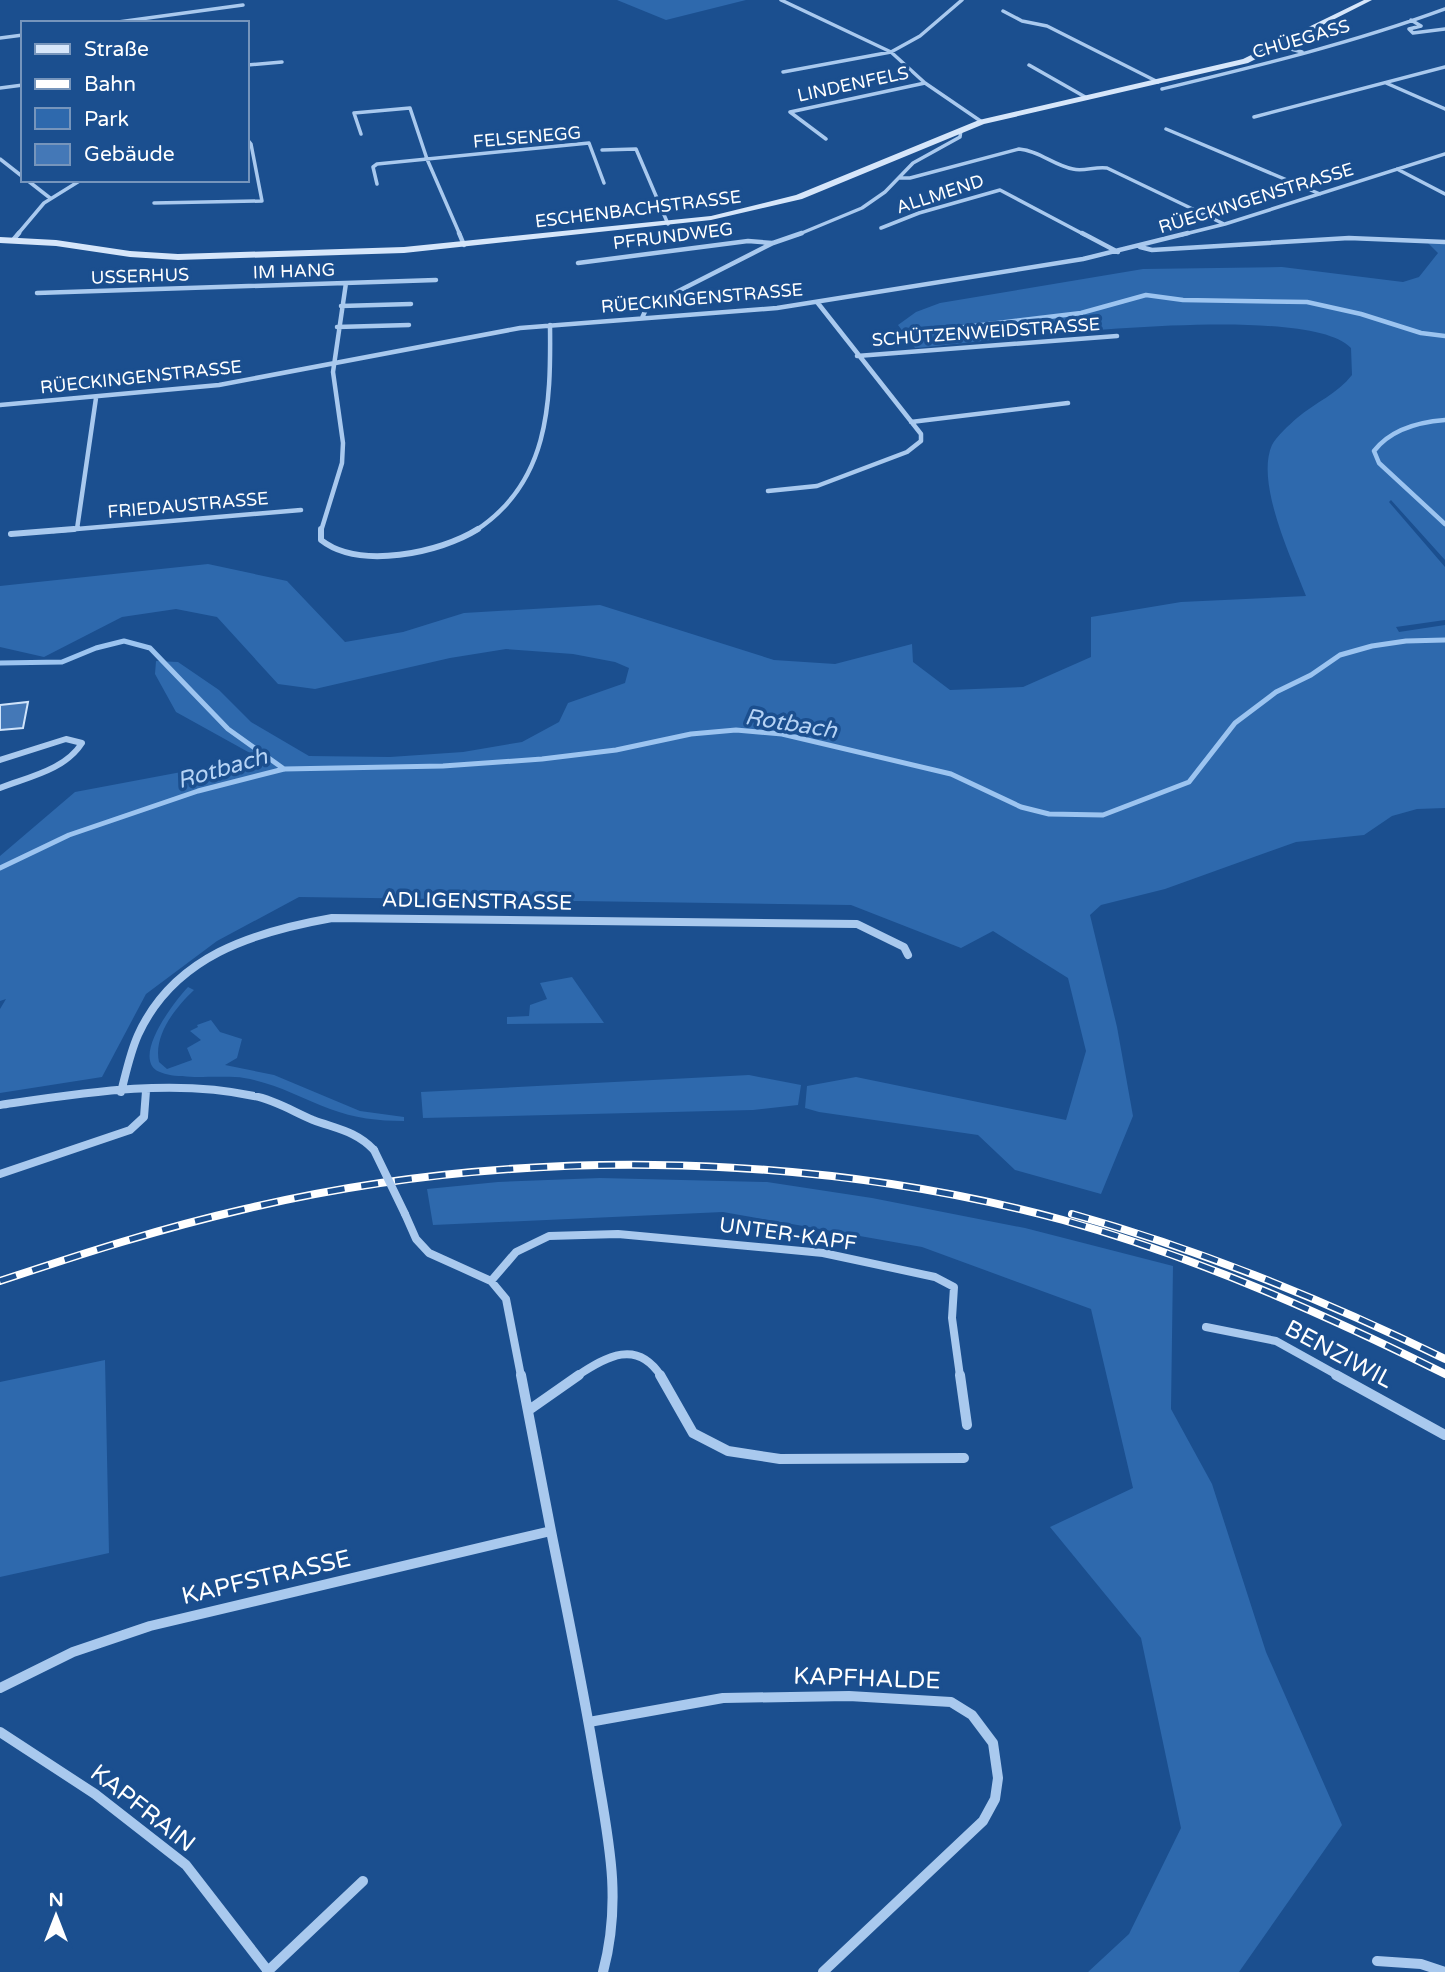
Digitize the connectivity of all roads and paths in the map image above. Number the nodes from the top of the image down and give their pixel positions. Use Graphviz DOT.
graph roads {
  1 [pos="781,0"];
  2 [pos="962,0"];
  3 [pos="1369,0"];
  4 [pos="243,5"];
  5 [pos="1445,9"];
  6 [pos="1003,11"];
  7 [pos="1411,20"];
  8 [pos="126,21"];
  9 [pos="1445,29"];
  10 [pos="21,35"];
  11 [pos="0,38"];
  12 [pos="1280,46"];
  13 [pos="891,52"];
  14 [pos="1302,52"];
  15 [pos="282,62"];
  16 [pos="248,65"];
  17 [pos="1029,65"];
  18 [pos="1445,67"];
  19 [pos="783,72"];
  20 [pos="925,83"];
  21 [pos="1385,83"];
  22 [pos="21,85"];
  23 [pos="1160,86"];
  24 [pos="0,88"];
  25 [pos="1087,98"];
  26 [pos="1445,108"];
  27 [pos="1254,117"];
  28 [pos="982,122"];
  29 [pos="1166,129"];
  30 [pos="961,130"];
  31 [pos="361,134"];
  32 [pos="826,139"];
  33 [pos="248,140"];
  34 [pos="602,150"];
  35 [pos="1445,154"];
  36 [pos="0,159"];
  37 [pos="427,159"];
  38 [pos="1398,169"];
  39 [pos="21,175"];
  40 [pos="900,178"];
  41 [pos="30,182"];
  42 [pos="78,182"];
  43 [pos="604,183"];
  44 [pos="377,184"];
  45 [pos="1321,194"];
  46 [pos="1445,194"];
  47 [pos="50,198"];
  48 [pos="155,203"];
  49 [pos="668,224"];
  50 [pos="1225,224"];
  51 [pos="881,228"];
  52 [pos="0,240"];
  53 [pos="13,240"];
  54 [pos="1445,242"];
  55 [pos="773,243"];
  56 [pos="464,245"];
  57 [pos="1139,247"];
  58 [pos="1118,252"];
  59 [pos="578,263"];
  60 [pos="436,281"];
  61 [pos="346,283"];
  62 [pos="244,286"];
  63 [pos="37,293"];
  64 [pos="817,302"];
  65 [pos="411,304"];
  66 [pos="341,306"];
  67 [pos="642,317"];
  68 [pos="409,325"];
  69 [pos="550,325"];
  70 [pos="337,327"];
  71 [pos="1117,336"];
  72 [pos="857,356"];
  73 [pos="334,364"];
  74 [pos="96,398"];
  75 [pos="1068,403"];
  76 [pos="0,405"];
  77 [pos="911,422"];
  78 [pos="768,491"];
  79 [pos="301,510"];
  80 [pos="77,528"];
  81 [pos="11,534"];
  82 [pos="0,760"];
  83 [pos="0,788"];
  84 [pos="908,955"];
  85 [pos="146,1091"];
  86 [pos="121,1092"];
  87 [pos="0,1105"];
  88 [pos="0,1174"];
  89 [pos="491,1281"];
  90 [pos="1206,1327"];
  91 [pos="529,1410"];
  92 [pos="967,1425"];
  93 [pos="1445,1435"];
  94 [pos="964,1458"];
  95 [pos="551,1531"];
  96 [pos="0,1688"];
  97 [pos="589,1722"];
  98 [pos="0,1732"];
  99 [pos="363,1881"];
  100 [pos="1377,1961"];
  101 [pos="267,1971"];
  102 [pos="603,1972"];
  103 [pos="823,1972"];
  104 [pos="1445,1972"];
  1 -- 13 [label="street"];
  2 -- 13 [label="street"];
  3 -- 12 [label="street, ESCHENBACHSTRASSE"];
  4 -- 8 [label="street"];
  5 -- 7 [label="street, CHÜEGASS"];
  6 -- 23 [label="street"];
  7 -- 9 [label="street"];
  7 -- 14 [label="street, CHÜEGASS"];
  10 -- 11 [label="street"];
  12 -- 14 [label="street"];
  12 -- 23 [label="street, ESCHENBACHSTRASSE"];
  13 -- 19 [label="street"];
  13 -- 20 [label="street"];
  14 -- 23 [label="street, CHÜEGASS"];
  15 -- 16 [label="street"];
  17 -- 25 [label="street"];
  18 -- 21 [label="street"];
  20 -- 28 [label="street"];
  20 -- 32 [label="street, LINDENFELS"];
  21 -- 26 [label="street"];
  21 -- 27 [label="street"];
  22 -- 24 [label="street"];
  23 -- 25 [label="street, ESCHENBACHSTRASSE"];
  25 -- 28 [label="street, ESCHENBACHSTRASSE"];
  28 -- 30 [label="street, ESCHENBACHSTRASSE"];
  29 -- 45 [label="street"];
  30 -- 40 [label="street, PFRUNDWEG"];
  30 -- 49 [label="street, ESCHENBACHSTRASSE"];
  31 -- 37 [label="street"];
  33 -- 48 [label="street"];
  34 -- 49 [label="street"];
  35 -- 38 [label="street, RÜECKINGENSTRASSE"];
  36 -- 39 [label="street"];
  37 -- 43 [label="street, FELSENEGG"];
  37 -- 44 [label="street, FELSENEGG"];
  37 -- 56 [label="street"];
  38 -- 45 [label="street, RÜECKINGENSTRASSE"];
  38 -- 46 [label="street"];
  40 -- 50 [label="street"];
  40 -- 55 [label="street, PFRUNDWEG"];
  41 -- 47 [label="street"];
  42 -- 47 [label="street"];
  45 -- 50 [label="street, RÜECKINGENSTRASSE"];
  47 -- 53 [label="street"];
  49 -- 56 [label="street, ESCHENBACHSTRASSE"];
  50 -- 57 [label="street, RÜECKINGENSTRASSE"];
  51 -- 58 [label="street, ALLMEND"];
  52 -- 53 [label="street, ESCHENBACHSTRASSE"];
  53 -- 56 [label="street, ESCHENBACHSTRASSE"];
  54 -- 57 [label="street"];
  55 -- 59 [label="street, PFRUNDWEG"];
  55 -- 67 [label="street, PFRUNDWEG"];
  57 -- 58 [label="street, RÜECKINGENSTRASSE"];
  58 -- 64 [label="street, RÜECKINGENSTRASSE"];
  60 -- 61 [label="street, IM HANG"];
  61 -- 62 [label="street, IM HANG"];
  61 -- 66 [label="street, IM HANG"];
  62 -- 63 [label="street, USSERHUS"];
  64 -- 67 [label="street, RÜECKINGENSTRASSE"];
  64 -- 72 [label="street, SCHÜTZENWEIDSTRASSE"];
  65 -- 66 [label="street"];
  66 -- 70 [label="street, IM HANG"];
  67 -- 69 [label="street, RÜECKINGENSTRASSE"];
  68 -- 70 [label="street"];
  69 -- 73 [label="street, RÜECKINGENSTRASSE"];
  69 -- 73 [label="street, IM HANG"];
  70 -- 73 [label="street, IM HANG"];
  71 -- 72 [label="street, SCHÜTZENWEIDSTRASSE"];
  72 -- 77 [label="street, SCHÜTZENWEIDSTRASSE"];
  73 -- 74 [label="street, RÜECKINGENSTRASSE"];
  74 -- 76 [label="street, RÜECKINGENSTRASSE"];
  74 -- 80 [label="street, FRIEDAUSTRASSE"];
  75 -- 77 [label="street"];
  77 -- 78 [label="street"];
  79 -- 80 [label="street, FRIEDAUSTRASSE"];
  80 -- 81 [label="street, FRIEDAUSTRASSE"];
  82 -- 83 [label="street"];
  84 -- 86 [label="street, ADLIGENSTRASSE"];
  85 -- 86 [label="street"];
  85 -- 88 [label="street"];
  85 -- 89 [label="street, bridge"];
  86 -- 87 [label="street"];
  89 -- 91 [label="street"];
  89 -- 92 [label="street, UNTER-KAPF"];
  90 -- 93 [label="street, BENZIWIL"];
  91 -- 94 [label="street"];
  91 -- 95 [label="street"];
  95 -- 96 [label="street, KAPFSTRASSE"];
  95 -- 97 [label="street"];
  97 -- 102 [label="street"];
  97 -- 103 [label="street, KAPFHALDE"];
  98 -- 101 [label="street, KAPFRAIN"];
  99 -- 101 [label="street, KAPFRAIN"];
  100 -- 104 [label="street"];
}
